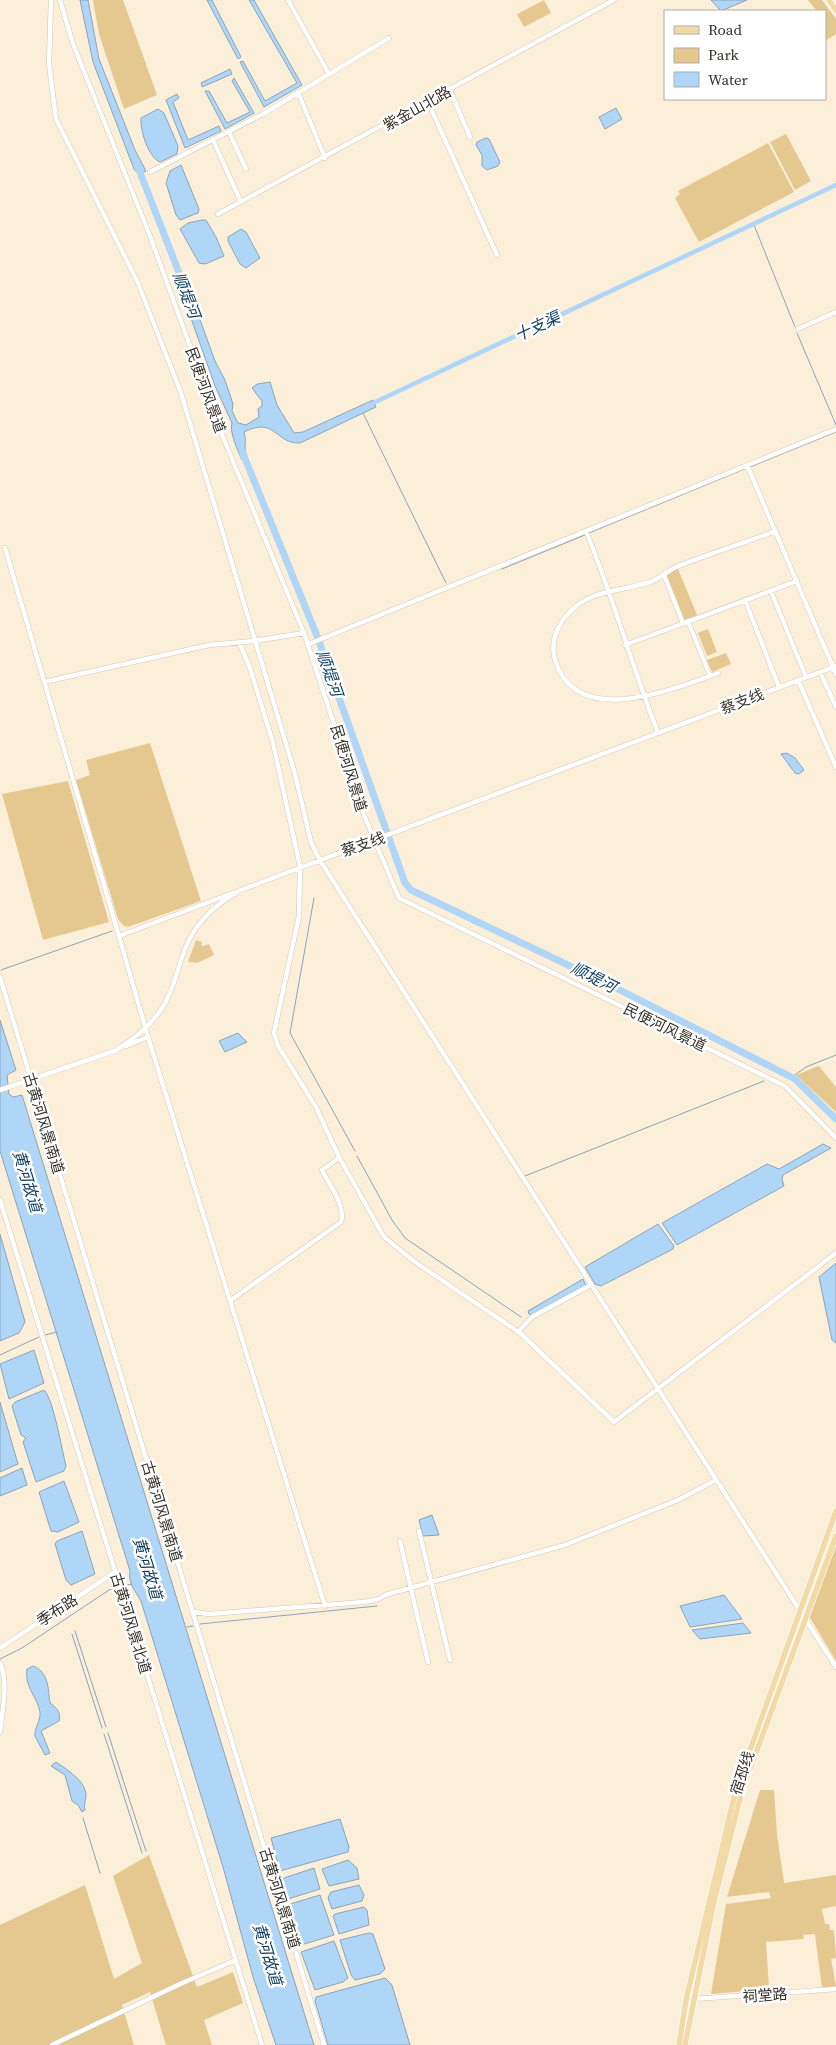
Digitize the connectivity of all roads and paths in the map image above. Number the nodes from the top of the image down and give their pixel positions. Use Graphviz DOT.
graph roads {
  1 [pos="51,0"];
  2 [pos="60,0"];
  3 [pos="288,0"];
  4 [pos="614,0"];
  5 [pos="829,0"];
  6 [pos="836,10"];
  7 [pos="389,38"];
  8 [pos="329,74"];
  9 [pos="450,90"];
  10 [pos="298,92"];
  11 [pos="428,102"];
  12 [pos="229,132"];
  13 [pos="470,137"];
  14 [pos="213,140"];
  15 [pos="324,158"];
  16 [pos="246,169"];
  17 [pos="150,172"];
  18 [pos="241,202"];
  19 [pos="218,214"];
  20 [pos="497,255"];
  21 [pos="836,312"];
  22 [pos="798,329"];
  23 [pos="836,429"];
  24 [pos="748,467"];
  25 [pos="776,531"];
  26 [pos="587,533"];
  27 [pos="5,548"];
  28 [pos="664,575"];
  29 [pos="797,581"];
  30 [pos="771,591"];
  31 [pos="610,592"];
  32 [pos="745,600"];
  33 [pos="686,622"];
  34 [pos="304,633"];
  35 [pos="254,641"];
  36 [pos="239,642"];
  37 [pos="311,644"];
  38 [pos="625,645"];
  39 [pos="835,667"];
  40 [pos="820,672"];
  41 [pos="718,673"];
  42 [pos="836,674"];
  43 [pos="710,676"];
  44 [pos="806,677"];
  45 [pos="798,680"];
  46 [pos="44,682"];
  47 [pos="779,687"];
  48 [pos="643,696"];
  49 [pos="836,706"];
  50 [pos="658,733"];
  51 [pos="836,767"];
  52 [pos="374,840"];
  53 [pos="319,859"];
  54 [pos="300,866"];
  55 [pos="246,886"];
  56 [pos="119,936"];
  57 [pos="0,977"];
  58 [pos="145,1028"];
  59 [pos="148,1037"];
  60 [pos="116,1050"];
  61 [pos="31,1080"];
  62 [pos="0,1090"];
  63 [pos="836,1138"];
  64 [pos="339,1158"];
  65 [pos="0,1200"];
  66 [pos="836,1253"];
  67 [pos="591,1285"];
  68 [pos="231,1300"];
  69 [pos="518,1332"];
  70 [pos="657,1388"];
  71 [pos="716,1480"];
  72 [pos="836,1511"];
  73 [pos="420,1531"];
  74 [pos="836,1536"];
  75 [pos="400,1541"];
  76 [pos="115,1572"];
  77 [pos="432,1582"];
  78 [pos="411,1587"];
  79 [pos="325,1606"];
  80 [pos="800,1611"];
  81 [pos="193,1612"];
  82 [pos="806,1618"];
  83 [pos="0,1648"];
  84 [pos="450,1660"];
  85 [pos="428,1662"];
  86 [pos="0,1663"];
  87 [pos="836,1667"];
  88 [pos="0,1732"];
  89 [pos="236,1960"];
  90 [pos="836,1989"];
  91 [pos="693,2000"];
  92 [pos="52,2045"];
  93 [pos="262,2045"];
  94 [pos="324,2045"];
  95 [pos="678,2045"];
  96 [pos="685,2045"];
  1 -- 35 [label="street"];
  2 -- 34 [label="street, 民便河风景道"];
  3 -- 8 [label="street"];
  4 -- 9 [label="street, 紫金山北路"];
  5 -- 6 [label="main road"];
  7 -- 8 [label="street"];
  8 -- 10 [label="street"];
  9 -- 11 [label="street, 紫金山北路"];
  9 -- 13 [label="street"];
  10 -- 12 [label="street"];
  10 -- 15 [label="street"];
  11 -- 15 [label="street, 紫金山北路"];
  11 -- 20 [label="street"];
  12 -- 14 [label="street"];
  12 -- 16 [label="street"];
  14 -- 17 [label="street"];
  14 -- 18 [label="street"];
  15 -- 18 [label="street, 紫金山北路"];
  18 -- 19 [label="street, 紫金山北路"];
  21 -- 22 [label="street"];
  23 -- 24 [label="street"];
  24 -- 25 [label="street"];
  24 -- 26 [label="street"];
  25 -- 28 [label="street"];
  25 -- 29 [label="street"];
  26 -- 31 [label="street"];
  26 -- 37 [label="street"];
  27 -- 46 [label="street"];
  28 -- 31 [label="street"];
  28 -- 33 [label="street"];
  29 -- 30 [label="street"];
  29 -- 39 [label="street"];
  30 -- 32 [label="street"];
  30 -- 44 [label="street"];
  31 -- 38 [label="street"];
  31 -- 48 [label="street"];
  32 -- 33 [label="street"];
  32 -- 47 [label="street"];
  33 -- 38 [label="street"];
  33 -- 43 [label="street"];
  34 -- 35 [label="street"];
  34 -- 37 [label="street, 民便河风景道"];
  35 -- 36 [label="street"];
  35 -- 53 [label="street"];
  36 -- 46 [label="street"];
  36 -- 54 [label="street"];
  37 -- 52 [label="street, 民便河风景道"];
  38 -- 48 [label="street"];
  39 -- 40 [label="street, 蔡支线"];
  39 -- 42 [label="street"];
  40 -- 44 [label="street, 蔡支线"];
  40 -- 49 [label="street"];
  41 -- 43 [label="street"];
  43 -- 48 [label="street"];
  44 -- 45 [label="street, 蔡支线"];
  45 -- 47 [label="street, 蔡支线"];
  45 -- 51 [label="street"];
  46 -- 56 [label="street"];
  47 -- 50 [label="street, 蔡支线"];
  48 -- 50 [label="street"];
  50 -- 52 [label="street, 蔡支线"];
  52 -- 53 [label="street, 蔡支线"];
  52 -- 63 [label="street, 民便河风景道"];
  53 -- 54 [label="street, 蔡支线"];
  53 -- 67 [label="street"];
  54 -- 55 [label="street, 蔡支线"];
  54 -- 64 [label="street"];
  55 -- 56 [label="street, 蔡支线"];
  55 -- 58 [label="street"];
  56 -- 58 [label="street"];
  57 -- 61 [label="street, 古黄河风景南道"];
  58 -- 59 [label="street"];
  58 -- 60 [label="street"];
  59 -- 60 [label="street"];
  59 -- 68 [label="street"];
  60 -- 61 [label="street"];
  61 -- 62 [label="street"];
  61 -- 81 [label="street, 古黄河风景南道"];
  64 -- 68 [label="street"];
  64 -- 69 [label="street"];
  65 -- 76 [label="street, 古黄河风景北道"];
  66 -- 70 [label="street"];
  67 -- 69 [label="street"];
  67 -- 70 [label="street"];
  68 -- 79 [label="street"];
  69 -- 70 [label="street"];
  70 -- 71 [label="street"];
  71 -- 77 [label="street"];
  71 -- 80 [label="street"];
  72 -- 80 [label="main road, 宿邳线"];
  73 -- 77 [label="street"];
  74 -- 82 [label="main road, 宿邳线"];
  75 -- 78 [label="street"];
  76 -- 83 [label="street, 季布路"];
  76 -- 89 [label="street, 古黄河风景北道"];
  77 -- 78 [label="street"];
  77 -- 84 [label="street"];
  78 -- 79 [label="street"];
  78 -- 85 [label="street"];
  79 -- 81 [label="street"];
  80 -- 82 [label="street"];
  80 -- 95 [label="main road, 宿邳线"];
  81 -- 94 [label="street, 古黄河风景南道"];
  82 -- 87 [label="street"];
  82 -- 91 [label="main road, 宿邳线"];
  86 -- 88 [label="street"];
  89 -- 92 [label="street"];
  89 -- 93 [label="street, 古黄河风景北道"];
  90 -- 91 [label="street, 祠堂路"];
  91 -- 96 [label="main road, 宿邳线"];
}
